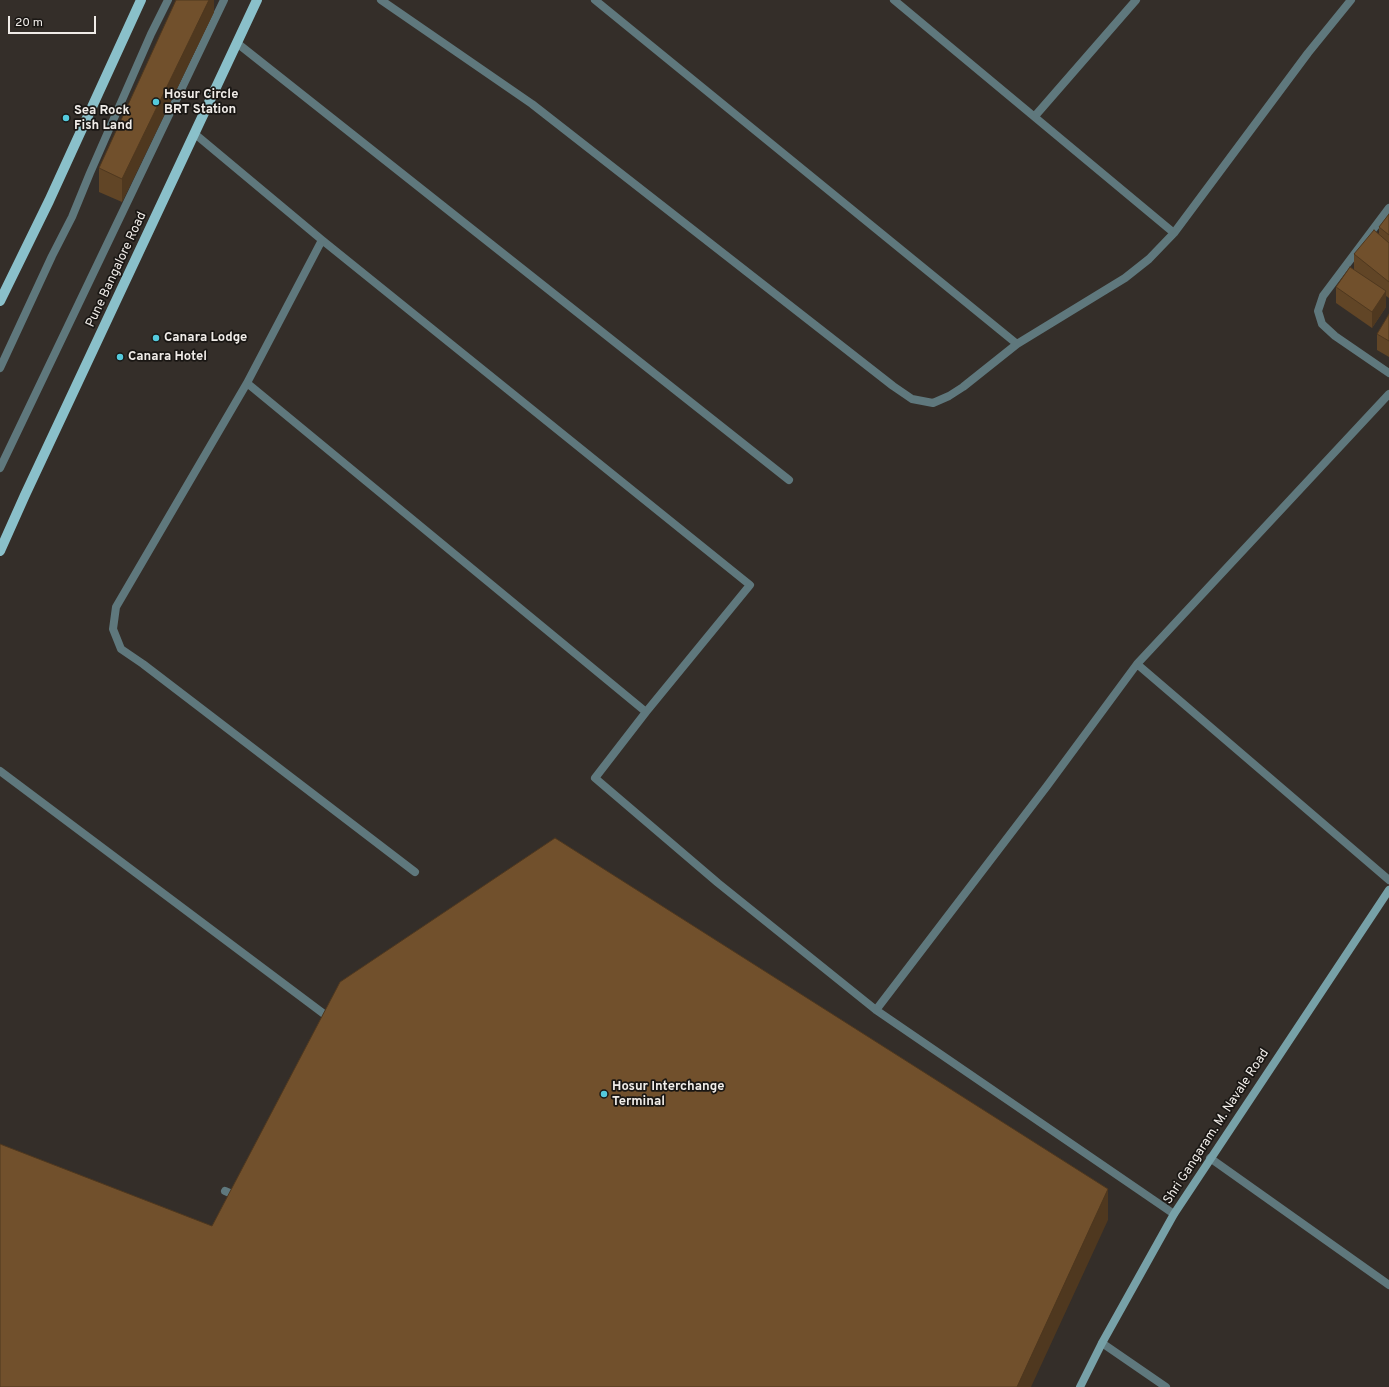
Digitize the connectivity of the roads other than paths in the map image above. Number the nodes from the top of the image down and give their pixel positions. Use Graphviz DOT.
graph roads {
  1 [pos="141,0"];
  2 [pos="168,0"];
  3 [pos="224,0"];
  4 [pos="257,0"];
  5 [pos="381,0"];
  6 [pos="594,0"];
  7 [pos="894,0"];
  8 [pos="1136,0"];
  9 [pos="1351,0"];
  10 [pos="237,43"];
  11 [pos="1035,116"];
  12 [pos="195,134"];
  13 [pos="1389,208"];
  14 [pos="1174,233"];
  15 [pos="322,240"];
  16 [pos="0,301"];
  17 [pos="1017,344"];
  18 [pos="0,368"];
  19 [pos="1389,373"];
  20 [pos="247,383"];
  21 [pos="1389,394"];
  22 [pos="0,468"];
  23 [pos="789,480"];
  24 [pos="0,551"];
  25 [pos="1137,664"];
  26 [pos="646,712"];
  27 [pos="0,771"];
  28 [pos="415,872"];
  29 [pos="1389,880"];
  30 [pos="1389,890"];
  31 [pos="876,1010"];
  32 [pos="338,1024"];
  33 [pos="1210,1158"];
  34 [pos="225,1191"];
  35 [pos="247,1200"];
  36 [pos="1174,1214"];
  37 [pos="1389,1285"];
  38 [pos="1102,1343"];
  39 [pos="1080,1387"];
  40 [pos="1166,1387"];
  1 -- 16 [label="main road"];
  2 -- 18 [label="street"];
  3 -- 22 [label="street"];
  4 -- 10 [label="main road, Pune Bangalore Road"];
  5 -- 17 [label="street"];
  6 -- 17 [label="street"];
  7 -- 11 [label="street"];
  8 -- 11 [label="street"];
  9 -- 14 [label="street"];
  10 -- 12 [label="main road, Pune Bangalore Road"];
  10 -- 23 [label="street"];
  11 -- 14 [label="street"];
  12 -- 15 [label="street"];
  12 -- 24 [label="main road, Pune Bangalore Road"];
  13 -- 19 [label="street"];
  14 -- 17 [label="street"];
  15 -- 20 [label="street"];
  15 -- 26 [label="street"];
  20 -- 26 [label="street"];
  20 -- 28 [label="street"];
  21 -- 25 [label="street"];
  25 -- 29 [label="street"];
  25 -- 31 [label="street"];
  26 -- 31 [label="street"];
  27 -- 32 [label="street"];
  30 -- 33 [label="main road, Shri Gangaram. M. Navale Road"];
  31 -- 36 [label="street"];
  33 -- 36 [label="main road, Shri Gangaram. M. Navale Road"];
  33 -- 37 [label="street"];
  34 -- 35 [label="street"];
  36 -- 38 [label="main road, Shri Gangaram. M. Navale Road"];
  38 -- 39 [label="main road, Shri Gangaram. M. Navale Road"];
  38 -- 40 [label="street"];
}
